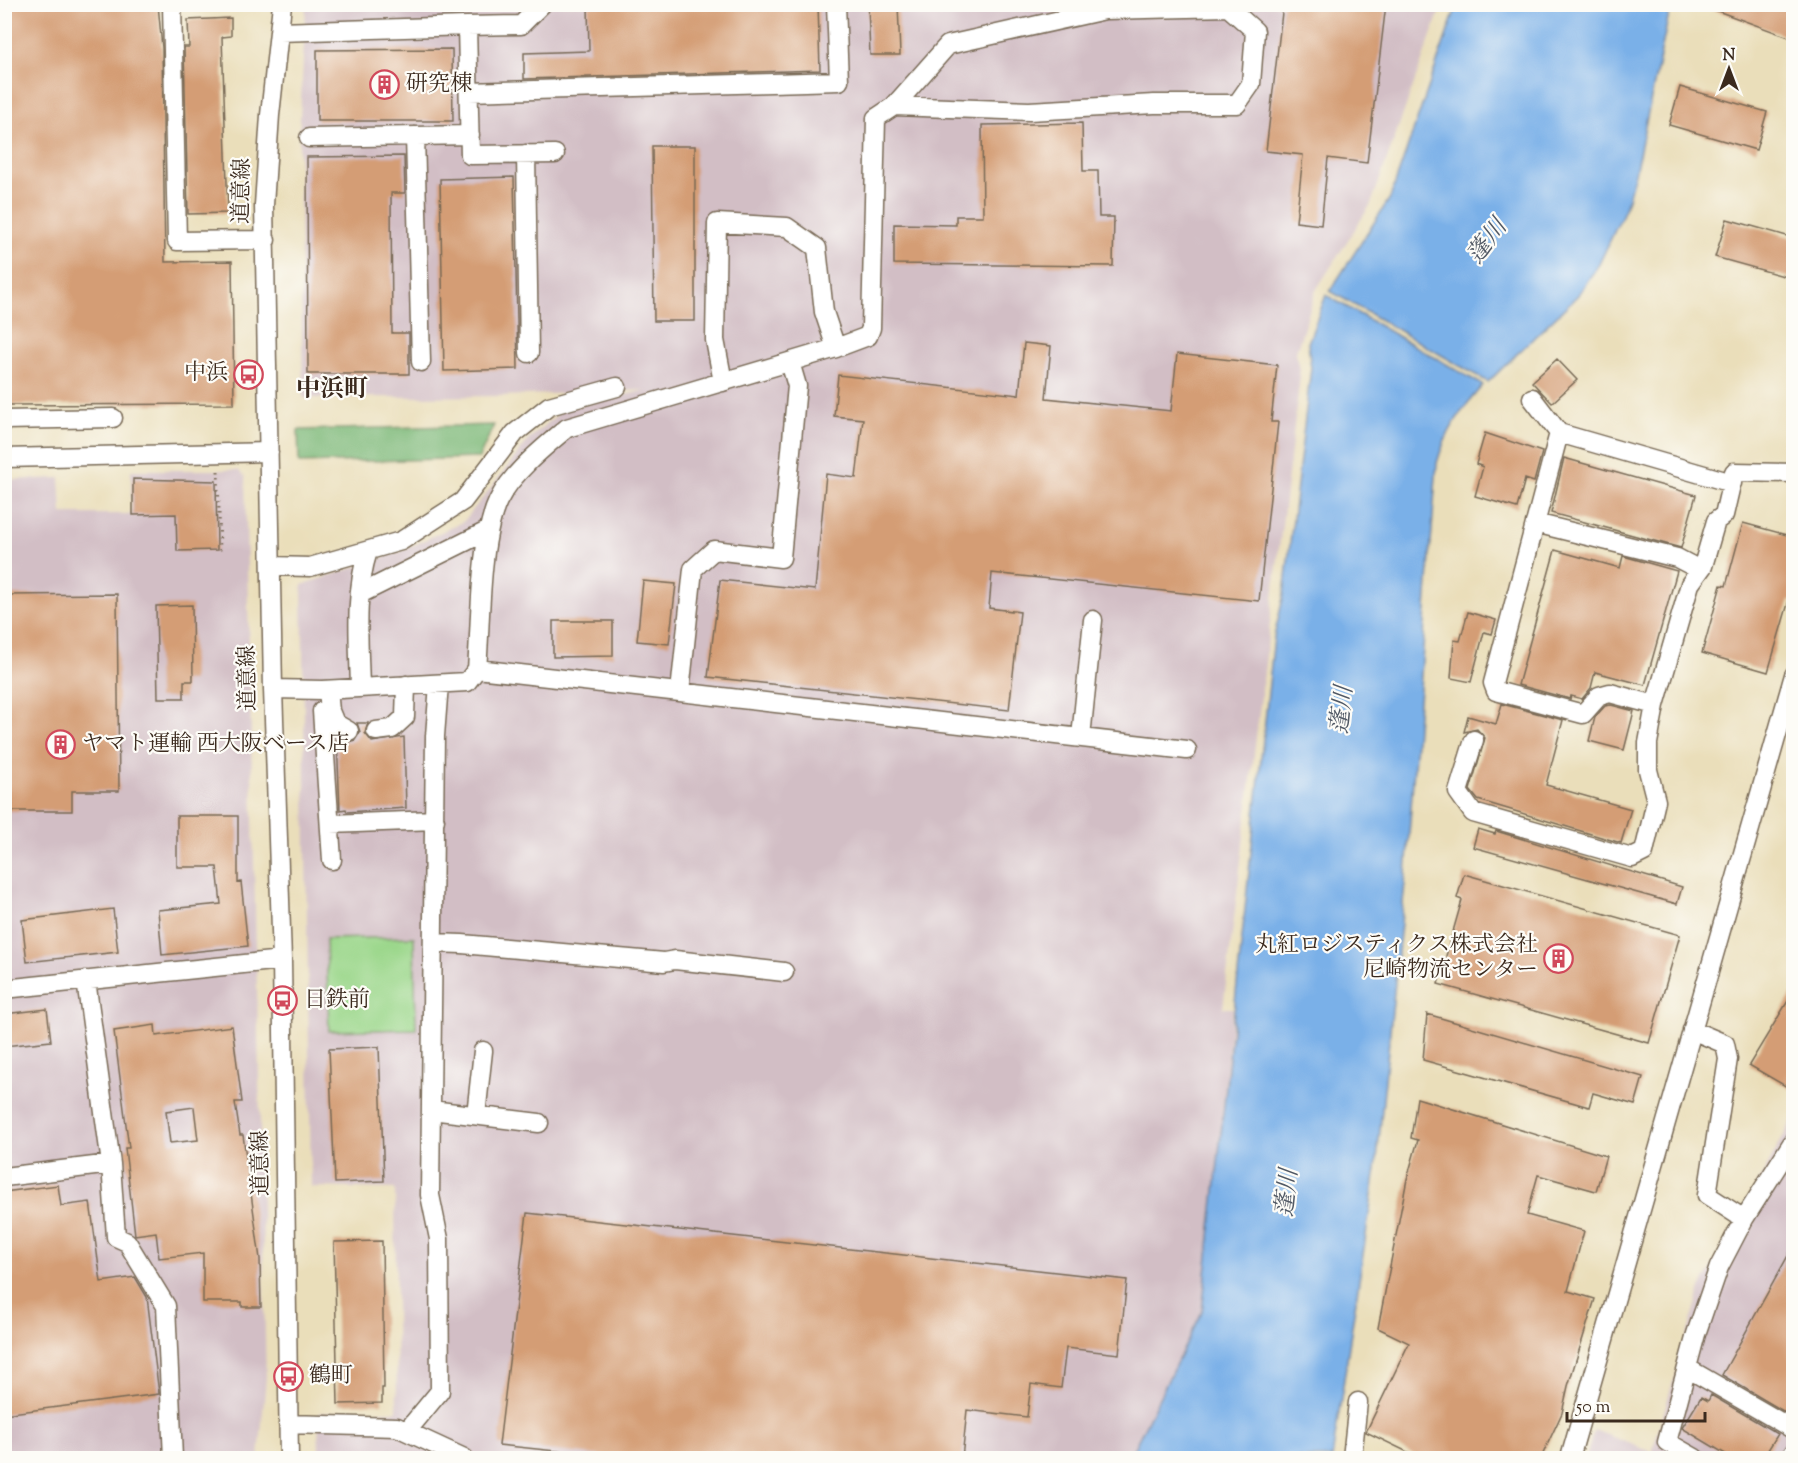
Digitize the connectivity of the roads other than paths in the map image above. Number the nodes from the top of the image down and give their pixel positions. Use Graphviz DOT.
graph roads {
  1 [pos="172,4"];
  2 [pos="282,4"];
  3 [pos="542,4"];
  4 [pos="836,4"];
  5 [pos="467,26"];
  6 [pos="279,32"];
  7 [pos="469,92"];
  8 [pos="894,106"];
  9 [pos="470,135"];
  10 [pos="415,136"];
  11 [pos="309,138"];
  12 [pos="526,154"];
  13 [pos="555,154"];
  14 [pos="266,240"];
  15 [pos="836,348"];
  16 [pos="529,353"];
  17 [pos="421,362"];
  18 [pos="790,362"];
  19 [pos="723,382"];
  20 [pos="617,387"];
  21 [pos="1532,398"];
  22 [pos="113,418"];
  23 [pos="4,420"];
  24 [pos="1559,433"];
  25 [pos="269,452"];
  26 [pos="4,458"];
  27 [pos="1794,473"];
  28 [pos="1732,483"];
  29 [pos="1535,523"];
  30 [pos="487,531"];
  31 [pos="368,550"];
  32 [pos="271,566"];
  33 [pos="1700,570"];
  34 [pos="360,594"];
  35 [pos="1093,620"];
  36 [pos="477,669"];
  37 [pos="1794,675"];
  38 [pos="439,684"];
  39 [pos="406,686"];
  40 [pos="360,688"];
  41 [pos="273,689"];
  42 [pos="328,690"];
  43 [pos="680,692"];
  44 [pos="1655,705"];
  45 [pos="330,711"];
  46 [pos="349,731"];
  47 [pos="376,731"];
  48 [pos="1081,737"];
  49 [pos="1474,740"];
  50 [pos="1186,750"];
  51 [pos="435,820"];
  52 [pos="330,824"];
  53 [pos="332,860"];
  54 [pos="433,943"];
  55 [pos="282,960"];
  56 [pos="784,972"];
  57 [pos="86,980"];
  58 [pos="4,989"];
  59 [pos="1692,1030"];
  60 [pos="483,1051"];
  61 [pos="431,1110"];
  62 [pos="476,1115"];
  63 [pos="539,1123"];
  64 [pos="1794,1140"];
  65 [pos="111,1164"];
  66 [pos="4,1177"];
  67 [pos="1744,1218"];
  68 [pos="1687,1368"];
  69 [pos="1358,1402"];
  70 [pos="288,1424"];
  71 [pos="1794,1430"];
  72 [pos="407,1431"];
  73 [pos="1794,1452"];
  74 [pos="173,1458"];
  75 [pos="289,1458"];
  76 [pos="464,1458"];
  77 [pos="1352,1458"];
  78 [pos="1570,1458"];
  79 [pos="1695,1458"];
  80 [pos="1790,1458"];
  1 -- 14 [label="street"];
  2 -- 6 [label="street, 道意線"];
  3 -- 5 [label="street"];
  4 -- 7 [label="street"];
  5 -- 6 [label="street"];
  5 -- 7 [label="street"];
  6 -- 14 [label="street, 道意線"];
  7 -- 9 [label="street"];
  8 -- 8 [label="street"];
  8 -- 15 [label="street"];
  9 -- 10 [label="street"];
  9 -- 12 [label="street"];
  10 -- 11 [label="street"];
  10 -- 17 [label="street"];
  12 -- 13 [label="street"];
  12 -- 16 [label="street"];
  14 -- 25 [label="street, 道意線"];
  15 -- 18 [label="street"];
  15 -- 19 [label="street"];
  18 -- 19 [label="street"];
  18 -- 43 [label="street"];
  19 -- 30 [label="street"];
  20 -- 31 [label="street"];
  21 -- 24 [label="street"];
  22 -- 23 [label="street"];
  24 -- 28 [label="street"];
  24 -- 29 [label="street"];
  25 -- 26 [label="street"];
  25 -- 32 [label="street, 道意線"];
  27 -- 28 [label="street"];
  28 -- 33 [label="street"];
  29 -- 33 [label="street"];
  29 -- 44 [label="street"];
  30 -- 34 [label="street"];
  30 -- 36 [label="street"];
  31 -- 32 [label="street"];
  31 -- 34 [label="street"];
  32 -- 41 [label="street, 道意線"];
  33 -- 44 [label="street"];
  34 -- 40 [label="street"];
  35 -- 48 [label="street"];
  36 -- 38 [label="street"];
  36 -- 43 [label="street"];
  37 -- 59 [label="street"];
  38 -- 39 [label="street"];
  38 -- 51 [label="street"];
  39 -- 40 [label="street"];
  39 -- 47 [label="street"];
  40 -- 42 [label="street"];
  41 -- 42 [label="street"];
  41 -- 55 [label="street, 道意線"];
  42 -- 45 [label="street"];
  43 -- 48 [label="street"];
  44 -- 49 [label="street"];
  45 -- 46 [label="street"];
  45 -- 52 [label="street"];
  48 -- 50 [label="street"];
  51 -- 52 [label="street"];
  51 -- 54 [label="street"];
  52 -- 53 [label="street"];
  54 -- 56 [label="street"];
  54 -- 61 [label="street"];
  55 -- 57 [label="street"];
  55 -- 70 [label="street, 道意線"];
  57 -- 58 [label="street"];
  57 -- 65 [label="street"];
  59 -- 67 [label="street"];
  59 -- 78 [label="street"];
  60 -- 62 [label="street"];
  61 -- 62 [label="street"];
  61 -- 72 [label="street"];
  62 -- 63 [label="street"];
  64 -- 67 [label="street"];
  65 -- 66 [label="street"];
  65 -- 74 [label="street"];
  67 -- 68 [label="street"];
  68 -- 71 [label="street"];
  68 -- 79 [label="street"];
  69 -- 77 [label="street"];
  70 -- 72 [label="street"];
  70 -- 75 [label="street, 道意線"];
  72 -- 76 [label="street"];
  73 -- 80 [label="street"];
}
